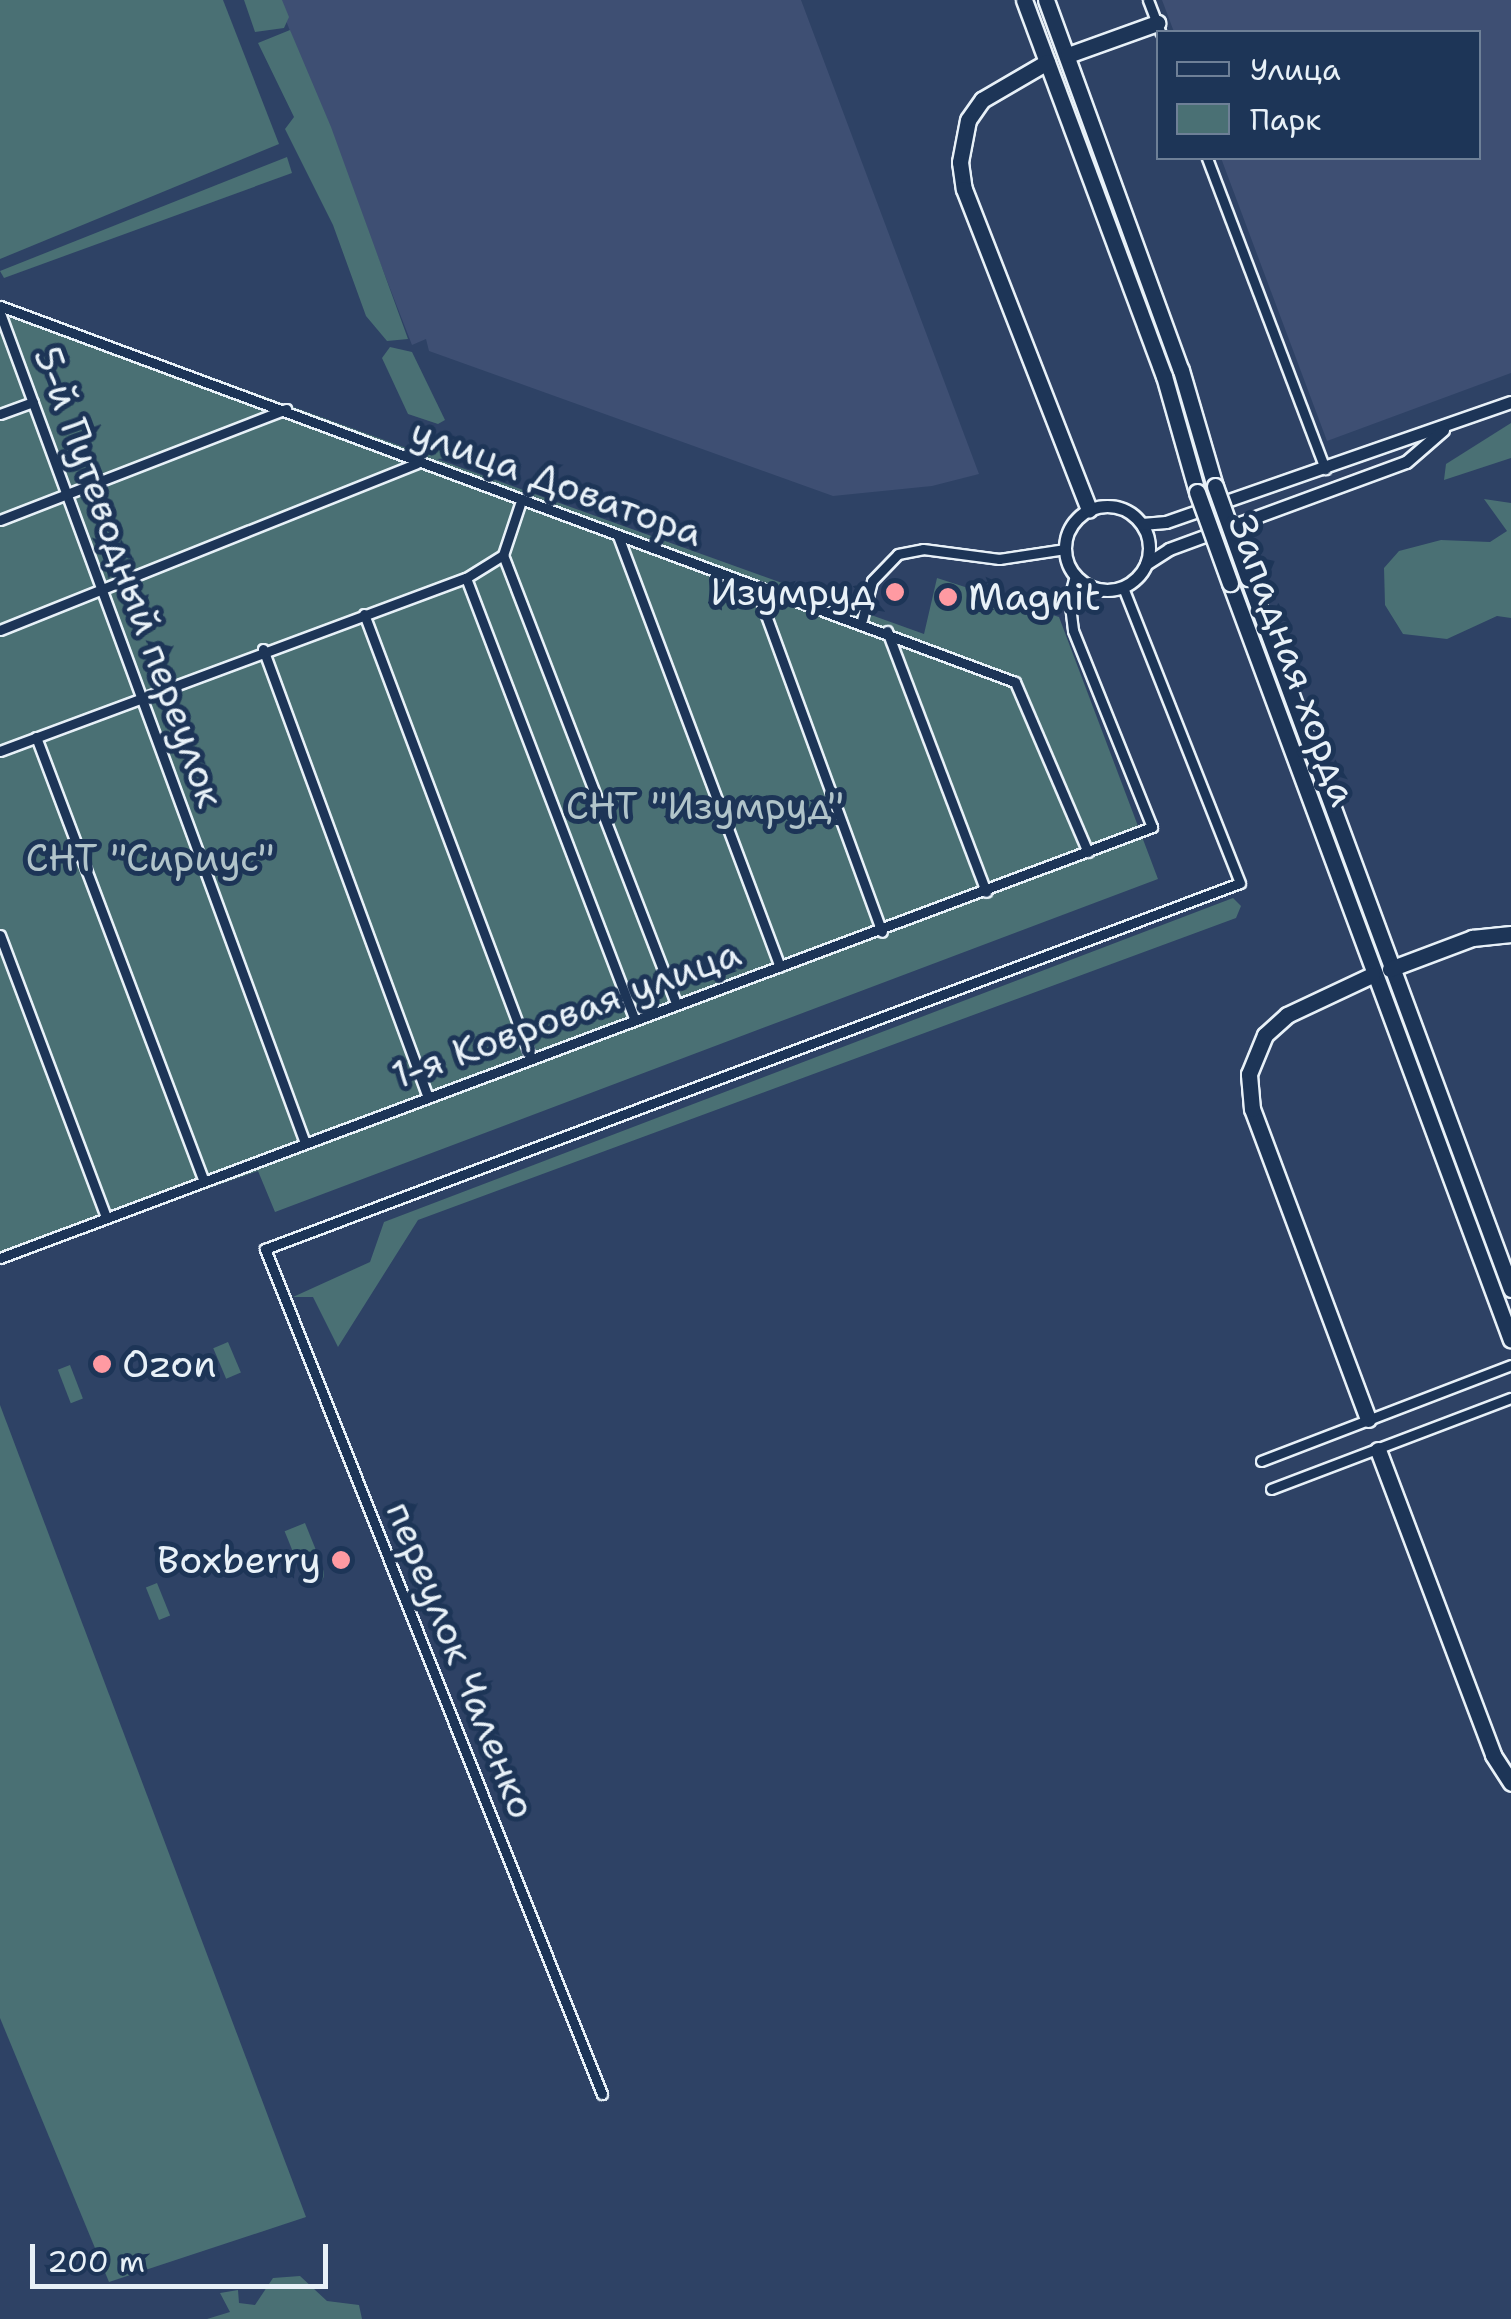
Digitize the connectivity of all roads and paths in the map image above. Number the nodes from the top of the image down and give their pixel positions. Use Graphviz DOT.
graph roads {
  1 [pos="1024,0"];
  2 [pos="1046,0"];
  3 [pos="1148,0"];
  4 [pos="1158,28"];
  5 [pos="1068,56"];
  6 [pos="1047,62"];
  7 [pos="1208,160"];
  8 [pos="0,306"];
  9 [pos="0,313"];
  10 [pos="33,402"];
  11 [pos="1511,402"];
  12 [pos="286,409"];
  13 [pos="0,414"];
  14 [pos="1450,424"];
  15 [pos="416,464"];
  16 [pos="1324,469"];
  17 [pos="67,494"];
  18 [pos="521,501"];
  19 [pos="1088,510"];
  20 [pos="0,520"];
  21 [pos="1142,524"];
  22 [pos="618,536"];
  23 [pos="1064,550"];
  24 [pos="503,555"];
  25 [pos="1146,564"];
  26 [pos="1076,576"];
  27 [pos="466,578"];
  28 [pos="1123,587"];
  29 [pos="756,588"];
  30 [pos="103,590"];
  31 [pos="364,614"];
  32 [pos="862,620"];
  33 [pos="0,630"];
  34 [pos="888,630"];
  35 [pos="263,649"];
  36 [pos="142,696"];
  37 [pos="36,737"];
  38 [pos="0,751"];
  39 [pos="1088,852"];
  40 [pos="986,892"];
  41 [pos="882,932"];
  42 [pos="0,934"];
  43 [pos="1511,934"];
  44 [pos="780,966"];
  45 [pos="1390,969"];
  46 [pos="1372,975"];
  47 [pos="677,1004"];
  48 [pos="634,1018"];
  49 [pos="532,1059"];
  50 [pos="428,1098"];
  51 [pos="305,1143"];
  52 [pos="204,1182"];
  53 [pos="106,1217"];
  54 [pos="0,1258"];
  55 [pos="1511,1288"];
  56 [pos="1509,1335"];
  57 [pos="1511,1366"];
  58 [pos="1511,1398"];
  59 [pos="1368,1419"];
  60 [pos="1378,1450"];
  61 [pos="1261,1461"];
  62 [pos="1271,1489"];
  63 [pos="1511,1783"];
  64 [pos="602,2094"];
  1 -- 6 [label="highway, Западная хорда"];
  2 -- 5 [label="highway, Западная хорда"];
  3 -- 4 [label="street"];
  4 -- 5 [label="highway"];
  5 -- 45 [label="highway, Западная хорда, bridge"];
  6 -- 19 [label="highway"];
  6 -- 46 [label="highway, Западная хорда, bridge"];
  7 -- 16 [label="street"];
  8 -- 12 [label="street, улица Доватора"];
  9 -- 10 [label="street, 5-й Путеводный переулок"];
  10 -- 13 [label="street"];
  10 -- 17 [label="street, 5-й Путеводный переулок"];
  11 -- 14 [label="street"];
  12 -- 15 [label="street, улица Доватора"];
  12 -- 17 [label="street"];
  14 -- 16 [label="street"];
  14 -- 25 [label="street"];
  15 -- 18 [label="street, улица Доватора"];
  15 -- 30 [label="street"];
  16 -- 21 [label="street"];
  17 -- 20 [label="street"];
  17 -- 30 [label="street, 5-й Путеводный переулок"];
  18 -- 22 [label="street, улица Доватора"];
  18 -- 24 [label="street"];
  19 -- 21 [label="street"];
  19 -- 23 [label="street"];
  21 -- 25 [label="street"];
  22 -- 29 [label="street, улица Доватора"];
  22 -- 44 [label="street"];
  23 -- 26 [label="street"];
  23 -- 32 [label="street"];
  24 -- 27 [label="street"];
  24 -- 47 [label="street"];
  25 -- 28 [label="street"];
  26 -- 28 [label="street"];
  26 -- 39 [label="street, 1-я Ковровая улица"];
  27 -- 31 [label="street"];
  27 -- 48 [label="street"];
  28 -- 64 [label="street, переулок Чаленко"];
  29 -- 32 [label="street, улица Доватора"];
  29 -- 41 [label="street"];
  30 -- 33 [label="street"];
  30 -- 36 [label="street, 5-й Путеводный переулок"];
  31 -- 35 [label="street"];
  31 -- 49 [label="street"];
  32 -- 34 [label="street, улица Доватора"];
  34 -- 39 [label="street, улица Доватора"];
  34 -- 40 [label="street"];
  35 -- 36 [label="street"];
  35 -- 50 [label="street"];
  36 -- 37 [label="street"];
  36 -- 51 [label="street, 5-й Путеводный переулок"];
  37 -- 38 [label="street"];
  37 -- 52 [label="street"];
  39 -- 40 [label="street, 1-я Ковровая улица"];
  40 -- 41 [label="street, 1-я Ковровая улица"];
  41 -- 44 [label="street, 1-я Ковровая улица"];
  42 -- 53 [label="street"];
  43 -- 45 [label="highway"];
  44 -- 47 [label="street, 1-я Ковровая улица"];
  45 -- 55 [label="highway, Западная хорда"];
  46 -- 56 [label="highway, Западная хорда"];
  46 -- 59 [label="highway"];
  47 -- 48 [label="street, 1-я Ковровая улица"];
  48 -- 49 [label="street, 1-я Ковровая улица"];
  49 -- 50 [label="street, 1-я Ковровая улица"];
  50 -- 51 [label="street, 1-я Ковровая улица"];
  51 -- 52 [label="street, 1-я Ковровая улица"];
  52 -- 53 [label="street, 1-я Ковровая улица"];
  53 -- 54 [label="street, 1-я Ковровая улица"];
  57 -- 59 [label="street"];
  58 -- 60 [label="street"];
  59 -- 61 [label="street"];
  60 -- 62 [label="street"];
  60 -- 63 [label="highway"];
}
